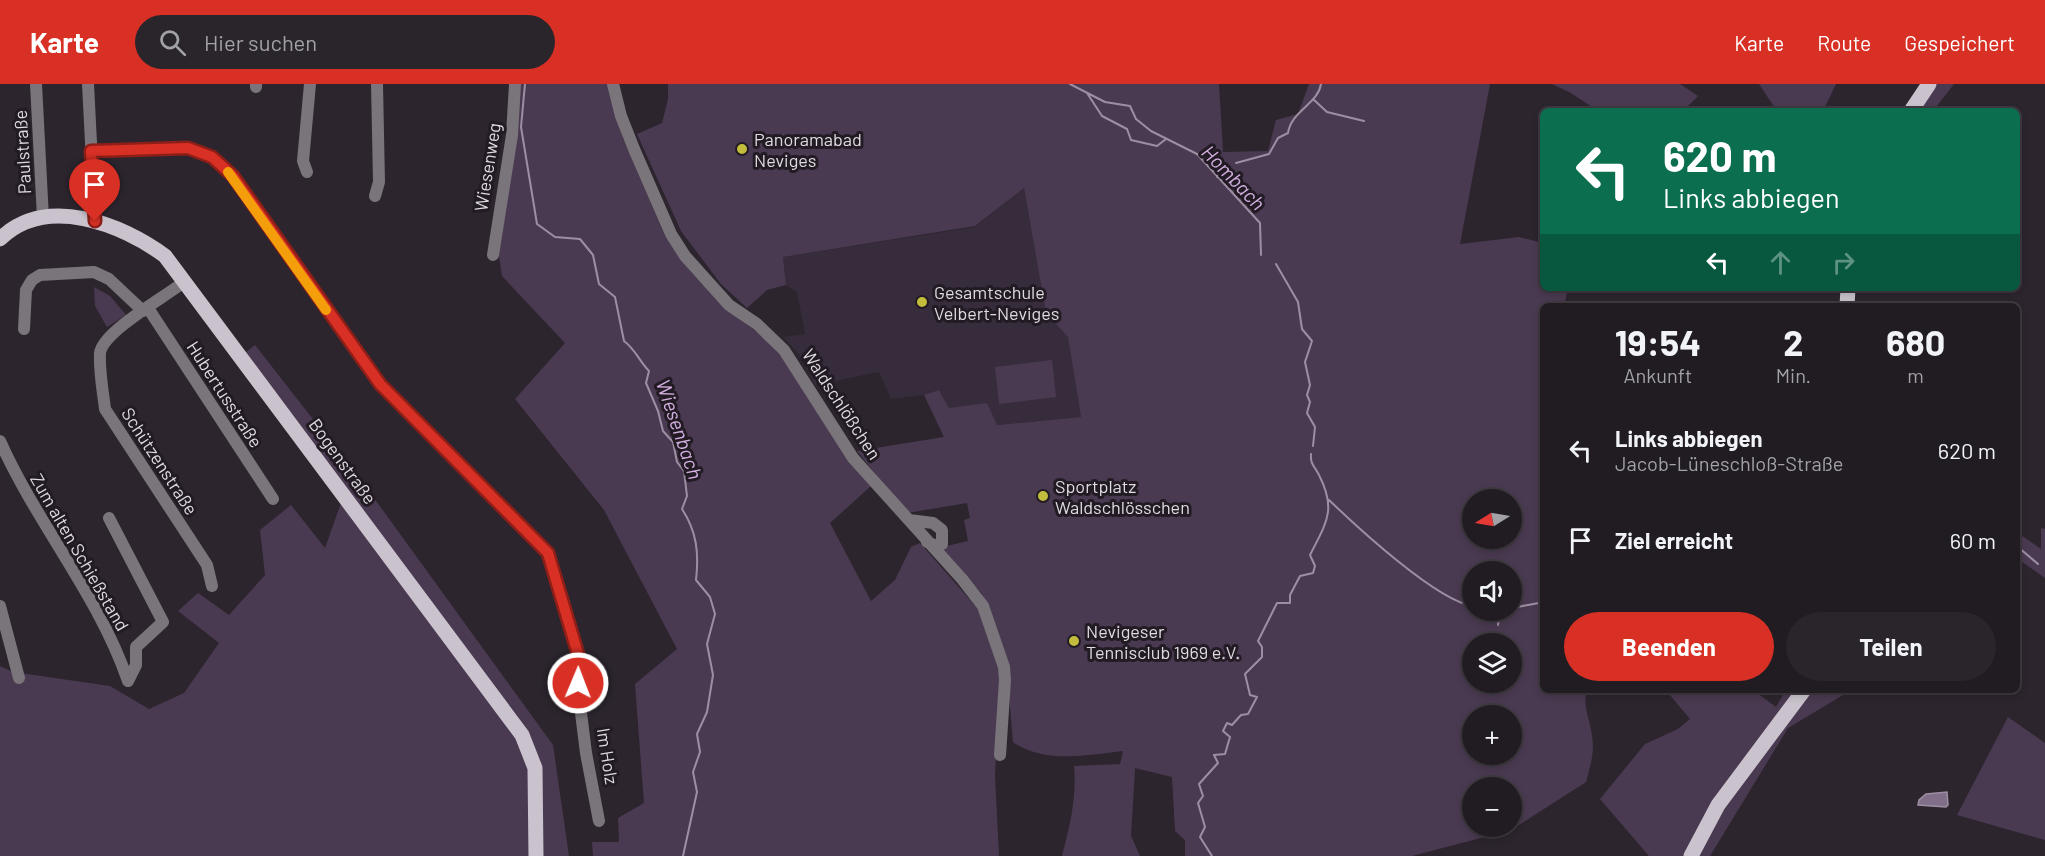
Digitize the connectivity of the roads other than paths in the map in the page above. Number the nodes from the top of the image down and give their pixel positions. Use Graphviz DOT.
graph roads {
  1 [pos="36,84"];
  2 [pos="88,84"];
  3 [pos="310,84"];
  4 [pos="377,84"];
  5 [pos="515,84"];
  6 [pos="613,84"];
  7 [pos="1929,84"];
  8 [pos="1913,108"];
  9 [pos="91,151"];
  10 [pos="307,172"];
  11 [pos="375,196"];
  12 [pos="43,218"];
  13 [pos="95,221"];
  14 [pos="0,239"];
  15 [pos="493,255"];
  16 [pos="185,281"];
  17 [pos="146,310"];
  18 [pos="24,328"];
  19 [pos="0,441"];
  20 [pos="273,500"];
  21 [pos="109,518"];
  22 [pos="909,520"];
  23 [pos="927,542"];
  24 [pos="212,586"];
  25 [pos="0,606"];
  26 [pos="19,678"];
  27 [pos="1802,693"];
  28 [pos="1000,755"];
  29 [pos="599,821"];
  30 [pos="536,856"];
  31 [pos="1691,856"];
  1 -- 12 [label="street, Paulstraße"];
  2 -- 9 [label="street"];
  3 -- 10 [label="street"];
  4 -- 11 [label="street"];
  5 -- 15 [label="street, Wiesenweg"];
  6 -- 22 [label="street, Waldschlößchen"];
  7 -- 8 [label="main road"];
  9 -- 13 [label="street"];
  9 -- 29 [label="street, Im Holz"];
  12 -- 13 [label="main road, Bogenstraße"];
  12 -- 14 [label="main road, Bogenstraße"];
  13 -- 16 [label="main road, Bogenstraße"];
  16 -- 17 [label="street, Schützenstraße"];
  16 -- 30 [label="main road, Bogenstraße"];
  17 -- 18 [label="street, Hubertusstraße"];
  17 -- 20 [label="street, Hubertusstraße"];
  17 -- 24 [label="street, Schützenstraße"];
  19 -- 21 [label="street, Zum alten Schießstand"];
  22 -- 23 [label="street, Waldschlößchen"];
  22 -- 23 [label="street"];
  23 -- 28 [label="street, Waldschlößchen"];
  25 -- 26 [label="street"];
  27 -- 31 [label="main road"];
}
